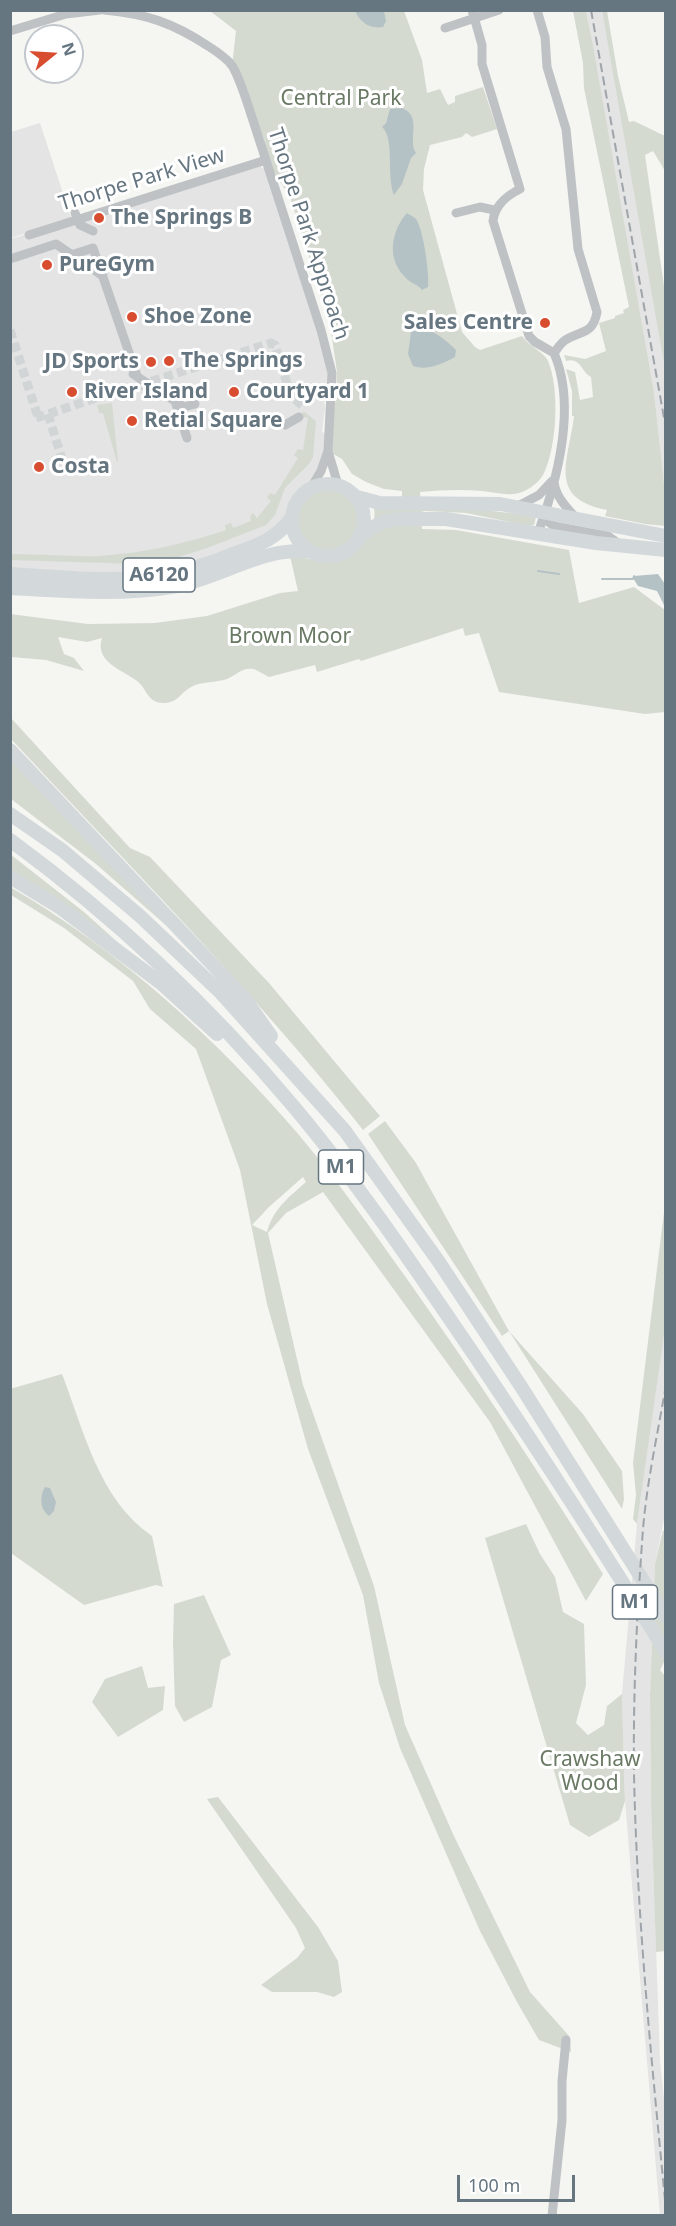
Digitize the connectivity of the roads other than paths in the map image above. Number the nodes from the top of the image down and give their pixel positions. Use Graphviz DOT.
graph roads {
  1 [pos="99,10"];
  2 [pos="104,10"];
  3 [pos="499,10"];
  4 [pos="537,10"];
  5 [pos="474,14"];
  6 [pos="445,28"];
  7 [pos="10,32"];
  8 [pos="266,160"];
  9 [pos="495,210"];
  10 [pos="456,213"];
  11 [pos="77,216"];
  12 [pos="93,231"];
  13 [pos="29,235"];
  14 [pos="71,255"];
  15 [pos="10,259"];
  16 [pos="103,276"];
  17 [pos="554,353"];
  18 [pos="176,401"];
  19 [pos="195,404"];
  20 [pos="299,417"];
  21 [pos="285,425"];
  22 [pos="187,438"];
  23 [pos="328,451"];
  24 [pos="554,480"];
  25 [pos="338,485"];
  26 [pos="311,488"];
  27 [pos="357,497"];
  28 [pos="512,507"];
  29 [pos="544,515"];
  30 [pos="292,517"];
  31 [pos="578,520"];
  32 [pos="538,533"];
  33 [pos="361,535"];
  34 [pos="659,535"];
  35 [pos="623,547"];
  36 [pos="666,550"];
  37 [pos="310,551"];
  38 [pos="10,574"];
  39 [pos="10,588"];
  40 [pos="10,750"];
  41 [pos="10,814"];
  42 [pos="10,840"];
  43 [pos="10,877"];
  44 [pos="310,1089"];
  45 [pos="293,1106"];
  46 [pos="666,1617"];
  47 [pos="666,1652"];
  48 [pos="566,2040"];
  49 [pos="552,2216"];
  1 -- 7 [label="street"];
  2 -- 8 [label="street, Thorpe Park Approach"];
  3 -- 5 [label="street"];
  4 -- 17 [label="street"];
  5 -- 6 [label="street"];
  5 -- 9 [label="street"];
  8 -- 11 [label="street, Thorpe Park View"];
  8 -- 23 [label="street, Thorpe Park Approach"];
  9 -- 10 [label="street"];
  9 -- 17 [label="street"];
  11 -- 12 [label="street"];
  11 -- 13 [label="street, Thorpe Park View"];
  14 -- 15 [label="street"];
  14 -- 16 [label="street"];
  14 -- 16 [label="street"];
  16 -- 18 [label="street"];
  17 -- 24 [label="street"];
  18 -- 19 [label="street"];
  18 -- 22 [label="street"];
  20 -- 21 [label="street"];
  23 -- 25 [label="street, Thorpe Park Approach"];
  23 -- 26 [label="street, Thorpe Park Approach"];
  24 -- 28 [label="street"];
  24 -- 29 [label="street"];
  24 -- 31 [label="street"];
  25 -- 26 [label="highway"];
  25 -- 27 [label="highway"];
  26 -- 30 [label="highway"];
  27 -- 28 [label="highway"];
  27 -- 33 [label="highway"];
  28 -- 29 [label="highway"];
  29 -- 31 [label="highway"];
  29 -- 32 [label="street"];
  29 -- 35 [label="street"];
  30 -- 37 [label="highway"];
  30 -- 38 [label="highway, A6120"];
  31 -- 34 [label="highway"];
  32 -- 33 [label="highway"];
  32 -- 35 [label="highway"];
  33 -- 37 [label="highway"];
  35 -- 36 [label="highway"];
  37 -- 39 [label="highway, A6120"];
  40 -- 44 [label="highway, M1"];
  41 -- 44 [label="highway, M1"];
  42 -- 45 [label="highway, M1"];
  43 -- 45 [label="highway, M1"];
  44 -- 46 [label="highway, M1"];
  45 -- 47 [label="highway, M1"];
  48 -- 49 [label="street"];
}
